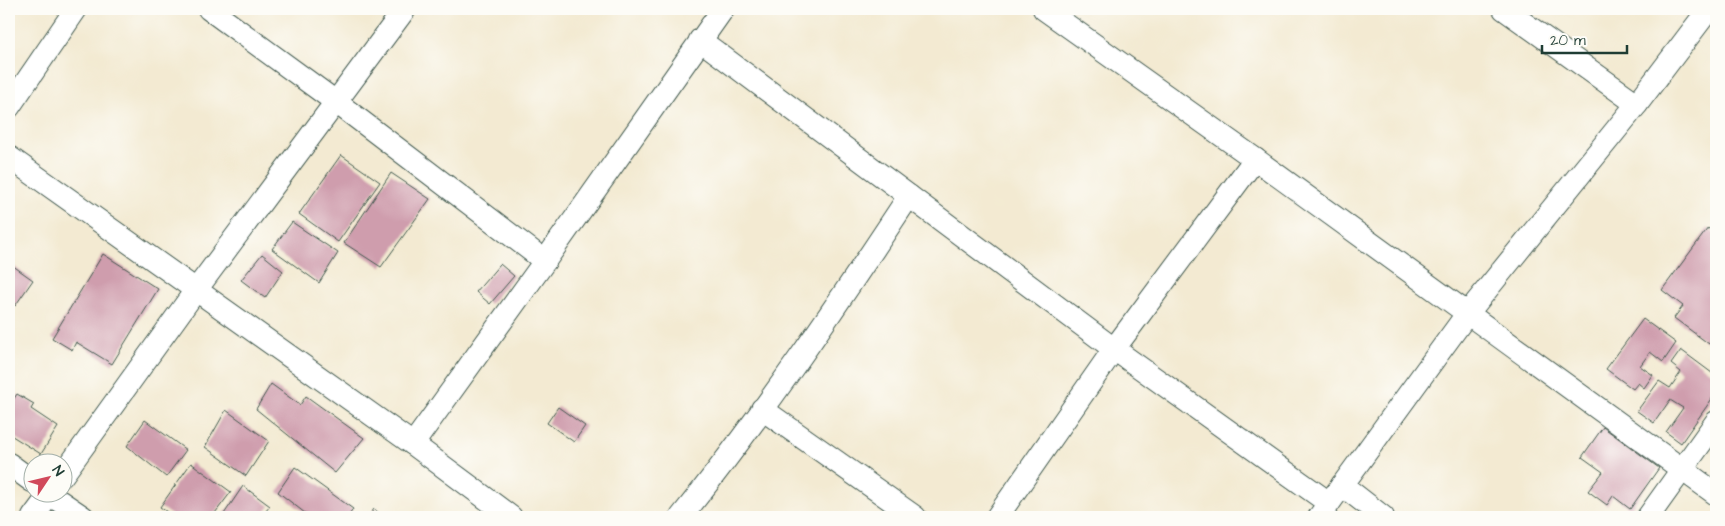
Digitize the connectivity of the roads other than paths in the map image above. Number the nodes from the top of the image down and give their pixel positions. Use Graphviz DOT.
graph roads {
  1 [pos="76,9"];
  2 [pos="209,9"];
  3 [pos="405,9"];
  4 [pos="723,9"];
  5 [pos="1504,9"];
  6 [pos="1709,9"];
  7 [pos="1051,11"];
  8 [pos="700,40"];
  9 [pos="336,102"];
  10 [pos="1637,104"];
  11 [pos="9,107"];
  12 [pos="9,157"];
  13 [pos="1255,159"];
  14 [pos="908,196"];
  15 [pos="545,261"];
  16 [pos="196,290"];
  17 [pos="1467,314"];
  18 [pos="1114,348"];
  19 [pos="762,409"];
  20 [pos="1716,422"];
  21 [pos="413,444"];
  22 [pos="72,462"];
  23 [pos="9,464"];
  24 [pos="1682,468"];
  25 [pos="22,474"];
  26 [pos="1716,494"];
  27 [pos="1330,502"];
  28 [pos="42,504"];
  29 [pos="64,504"];
  30 [pos="32,517"];
  31 [pos="83,517"];
  32 [pos="511,517"];
  33 [pos="681,517"];
  34 [pos="915,517"];
  35 [pos="997,517"];
  36 [pos="1383,517"];
  37 [pos="1648,517"];
  1 -- 11 [label="street"];
  2 -- 9 [label="street"];
  3 -- 9 [label="street"];
  4 -- 8 [label="street"];
  5 -- 10 [label="street"];
  6 -- 10 [label="street"];
  7 -- 13 [label="street"];
  8 -- 14 [label="street"];
  8 -- 15 [label="street"];
  9 -- 15 [label="street"];
  9 -- 16 [label="street"];
  10 -- 17 [label="street"];
  12 -- 16 [label="street"];
  13 -- 17 [label="street"];
  13 -- 18 [label="street"];
  14 -- 18 [label="street"];
  14 -- 19 [label="street"];
  15 -- 21 [label="street"];
  16 -- 21 [label="street"];
  16 -- 22 [label="street"];
  17 -- 24 [label="street"];
  17 -- 27 [label="street"];
  18 -- 27 [label="street"];
  18 -- 35 [label="street"];
  19 -- 33 [label="street"];
  19 -- 34 [label="street"];
  20 -- 24 [label="street"];
  21 -- 32 [label="street"];
  23 -- 25 [label="street"];
  24 -- 26 [label="street"];
  24 -- 37 [label="street"];
  27 -- 36 [label="street"];
  28 -- 30 [label="street"];
  29 -- 31 [label="street"];
}
